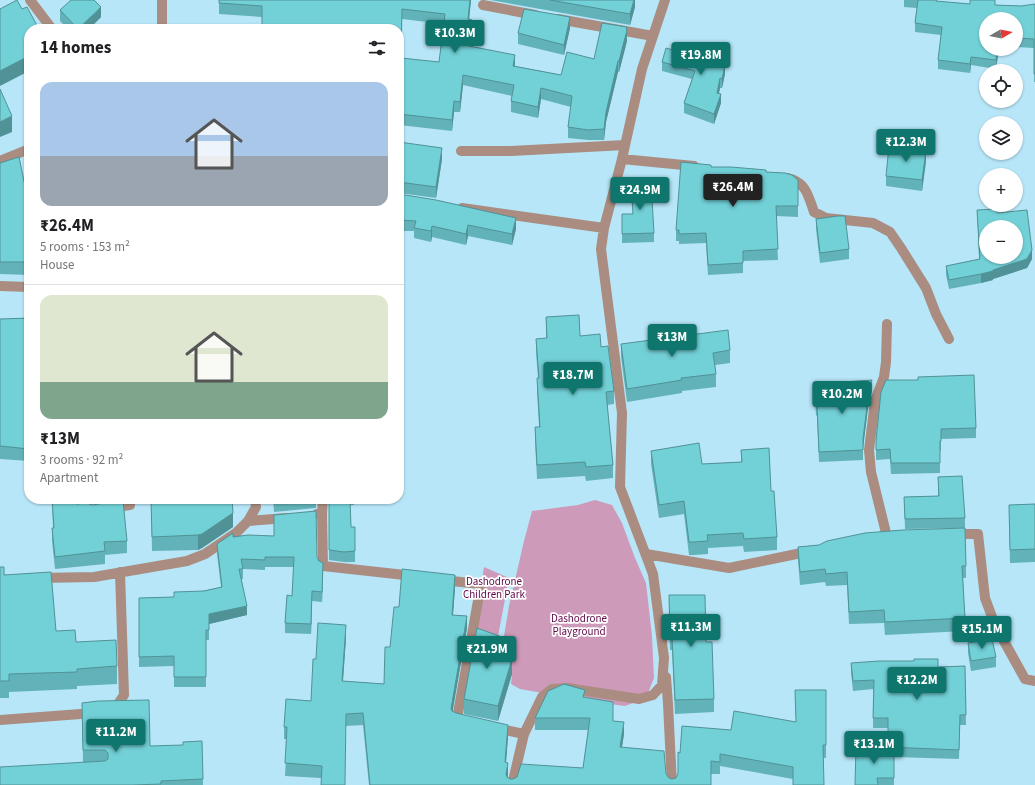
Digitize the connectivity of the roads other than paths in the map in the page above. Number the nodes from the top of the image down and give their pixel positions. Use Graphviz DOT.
graph roads {
  1 [pos="30,0"];
  2 [pos="162,0"];
  3 [pos="665,0"];
  4 [pos="483,5"];
  5 [pos="48,24"];
  6 [pos="162,24"];
  7 [pos="653,36"];
  8 [pos="625,144"];
  9 [pos="24,151"];
  10 [pos="461,151"];
  11 [pos="622,159"];
  12 [pos="0,160"];
  13 [pos="707,168"];
  14 [pos="776,175"];
  15 [pos="454,206"];
  16 [pos="604,228"];
  17 [pos="0,286"];
  18 [pos="24,287"];
  19 [pos="886,324"];
  20 [pos="949,339"];
  21 [pos="130,504"];
  22 [pos="256,504"];
  23 [pos="323,504"];
  24 [pos="98,510"];
  25 [pos="322,514"];
  26 [pos="309,515"];
  27 [pos="295,517"];
  28 [pos="248,521"];
  29 [pos="943,534"];
  30 [pos="887,537"];
  31 [pos="819,549"];
  32 [pos="646,554"];
  33 [pos="120,572"];
  34 [pos="30,578"];
  35 [pos="664,658"];
  36 [pos="1035,681"];
  37 [pos="0,720"];
  38 [pos="472,723"];
  39 [pos="487,726"];
  40 [pos="524,734"];
  41 [pos="512,785"];
  42 [pos="672,785"];
  1 -- 5 [label="street"];
  2 -- 6 [label="street"];
  3 -- 7 [label="street"];
  4 -- 7 [label="street"];
  7 -- 8 [label="street"];
  8 -- 10 [label="street"];
  8 -- 11 [label="street"];
  9 -- 12 [label="street"];
  11 -- 13 [label="street"];
  11 -- 16 [label="street"];
  14 -- 20 [label="street"];
  15 -- 16 [label="street"];
  16 -- 32 [label="street"];
  17 -- 18 [label="street"];
  19 -- 30 [label="street"];
  21 -- 24 [label="street"];
  22 -- 28 [label="street"];
  23 -- 25 [label="street"];
  25 -- 26 [label="street"];
  25 -- 38 [label="street"];
  27 -- 28 [label="street"];
  28 -- 33 [label="street"];
  29 -- 36 [label="street"];
  31 -- 32 [label="street"];
  32 -- 35 [label="street"];
  33 -- 34 [label="street"];
  33 -- 37 [label="street"];
  35 -- 40 [label="street"];
  35 -- 42 [label="street"];
  39 -- 40 [label="street"];
  40 -- 41 [label="street"];
}
